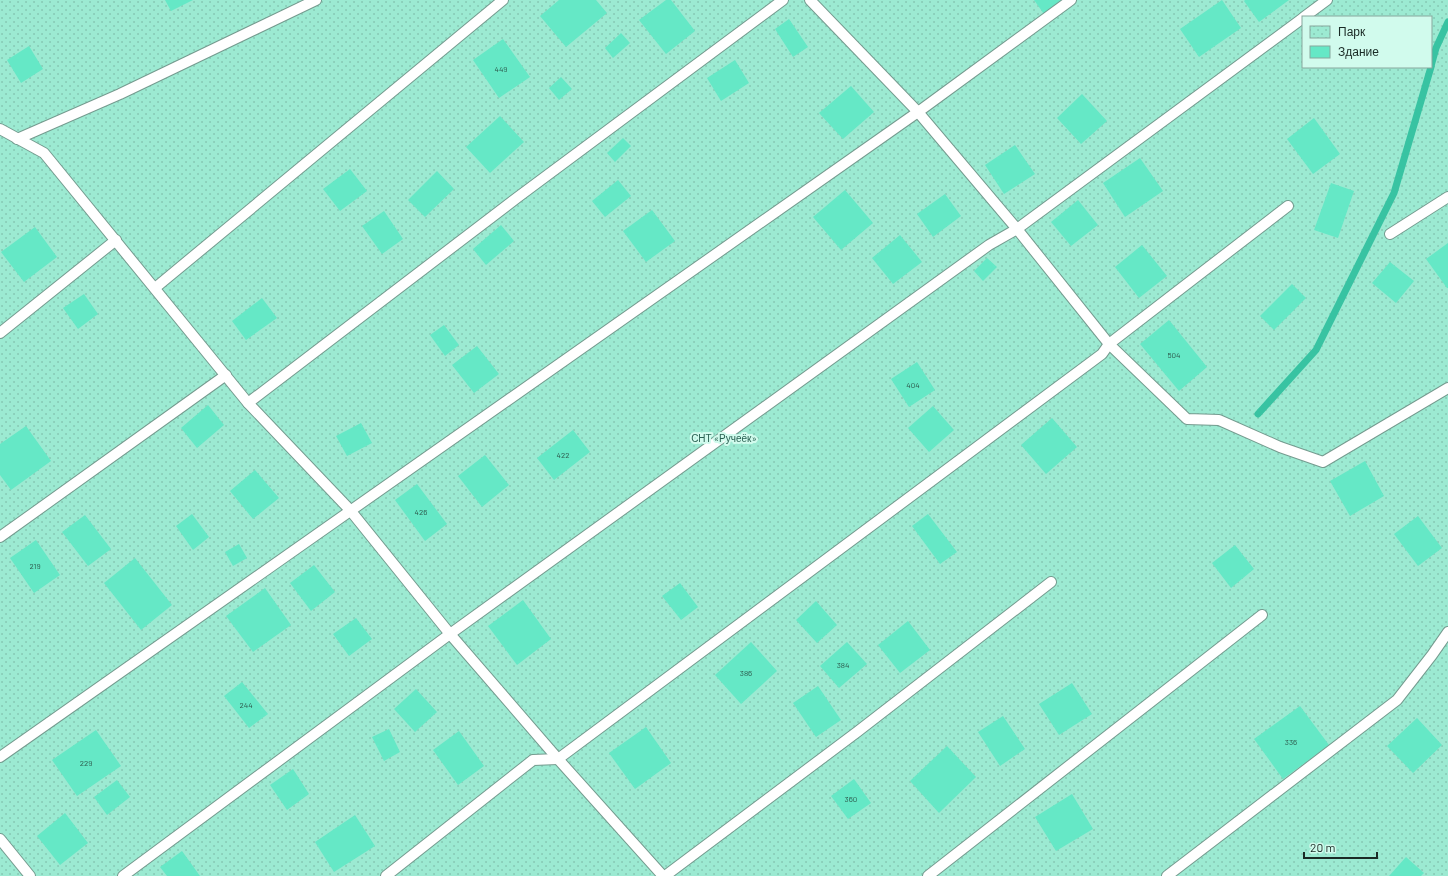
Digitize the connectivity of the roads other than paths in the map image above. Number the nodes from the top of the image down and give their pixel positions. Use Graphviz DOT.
graph roads {
  1 [pos="316,0"];
  2 [pos="502,0"];
  3 [pos="783,0"];
  4 [pos="810,0"];
  5 [pos="1072,0"];
  6 [pos="1327,0"];
  7 [pos="1304,16"];
  8 [pos="1302,18"];
  9 [pos="918,112"];
  10 [pos="0,129"];
  11 [pos="17,138"];
  12 [pos="1448,197"];
  13 [pos="1288,206"];
  14 [pos="1017,229"];
  15 [pos="1390,234"];
  16 [pos="116,240"];
  17 [pos="155,288"];
  18 [pos="0,333"];
  19 [pos="1109,344"];
  20 [pos="226,375"];
  21 [pos="1448,388"];
  22 [pos="248,403"];
  23 [pos="350,510"];
  24 [pos="0,537"];
  25 [pos="1051,582"];
  26 [pos="1262,615"];
  27 [pos="1448,632"];
  28 [pos="450,634"];
  29 [pos="0,757"];
  30 [pos="558,759"];
  31 [pos="0,839"];
  32 [pos="659,875"];
  33 [pos="30,876"];
  34 [pos="123,876"];
  35 [pos="386,876"];
  36 [pos="928,876"];
  37 [pos="1167,876"];
  1 -- 11 [label="lane"];
  2 -- 17 [label="lane"];
  3 -- 22 [label="lane"];
  4 -- 9 [label="lane"];
  5 -- 9 [label="lane"];
  6 -- 7 [label="lane"];
  8 -- 14 [label="lane"];
  9 -- 14 [label="lane"];
  9 -- 23 [label="lane"];
  10 -- 11 [label="lane"];
  11 -- 16 [label="lane"];
  12 -- 15 [label="lane"];
  13 -- 19 [label="lane"];
  14 -- 19 [label="lane"];
  14 -- 28 [label="lane"];
  16 -- 17 [label="lane"];
  16 -- 18 [label="lane"];
  17 -- 20 [label="lane"];
  19 -- 21 [label="lane"];
  19 -- 30 [label="lane"];
  20 -- 22 [label="lane"];
  20 -- 24 [label="lane"];
  22 -- 23 [label="lane"];
  23 -- 28 [label="lane"];
  23 -- 29 [label="lane"];
  25 -- 32 [label="lane"];
  26 -- 36 [label="lane"];
  27 -- 37 [label="lane"];
  28 -- 30 [label="lane"];
  28 -- 34 [label="lane"];
  30 -- 32 [label="lane"];
  30 -- 35 [label="lane"];
  31 -- 33 [label="lane"];
}
